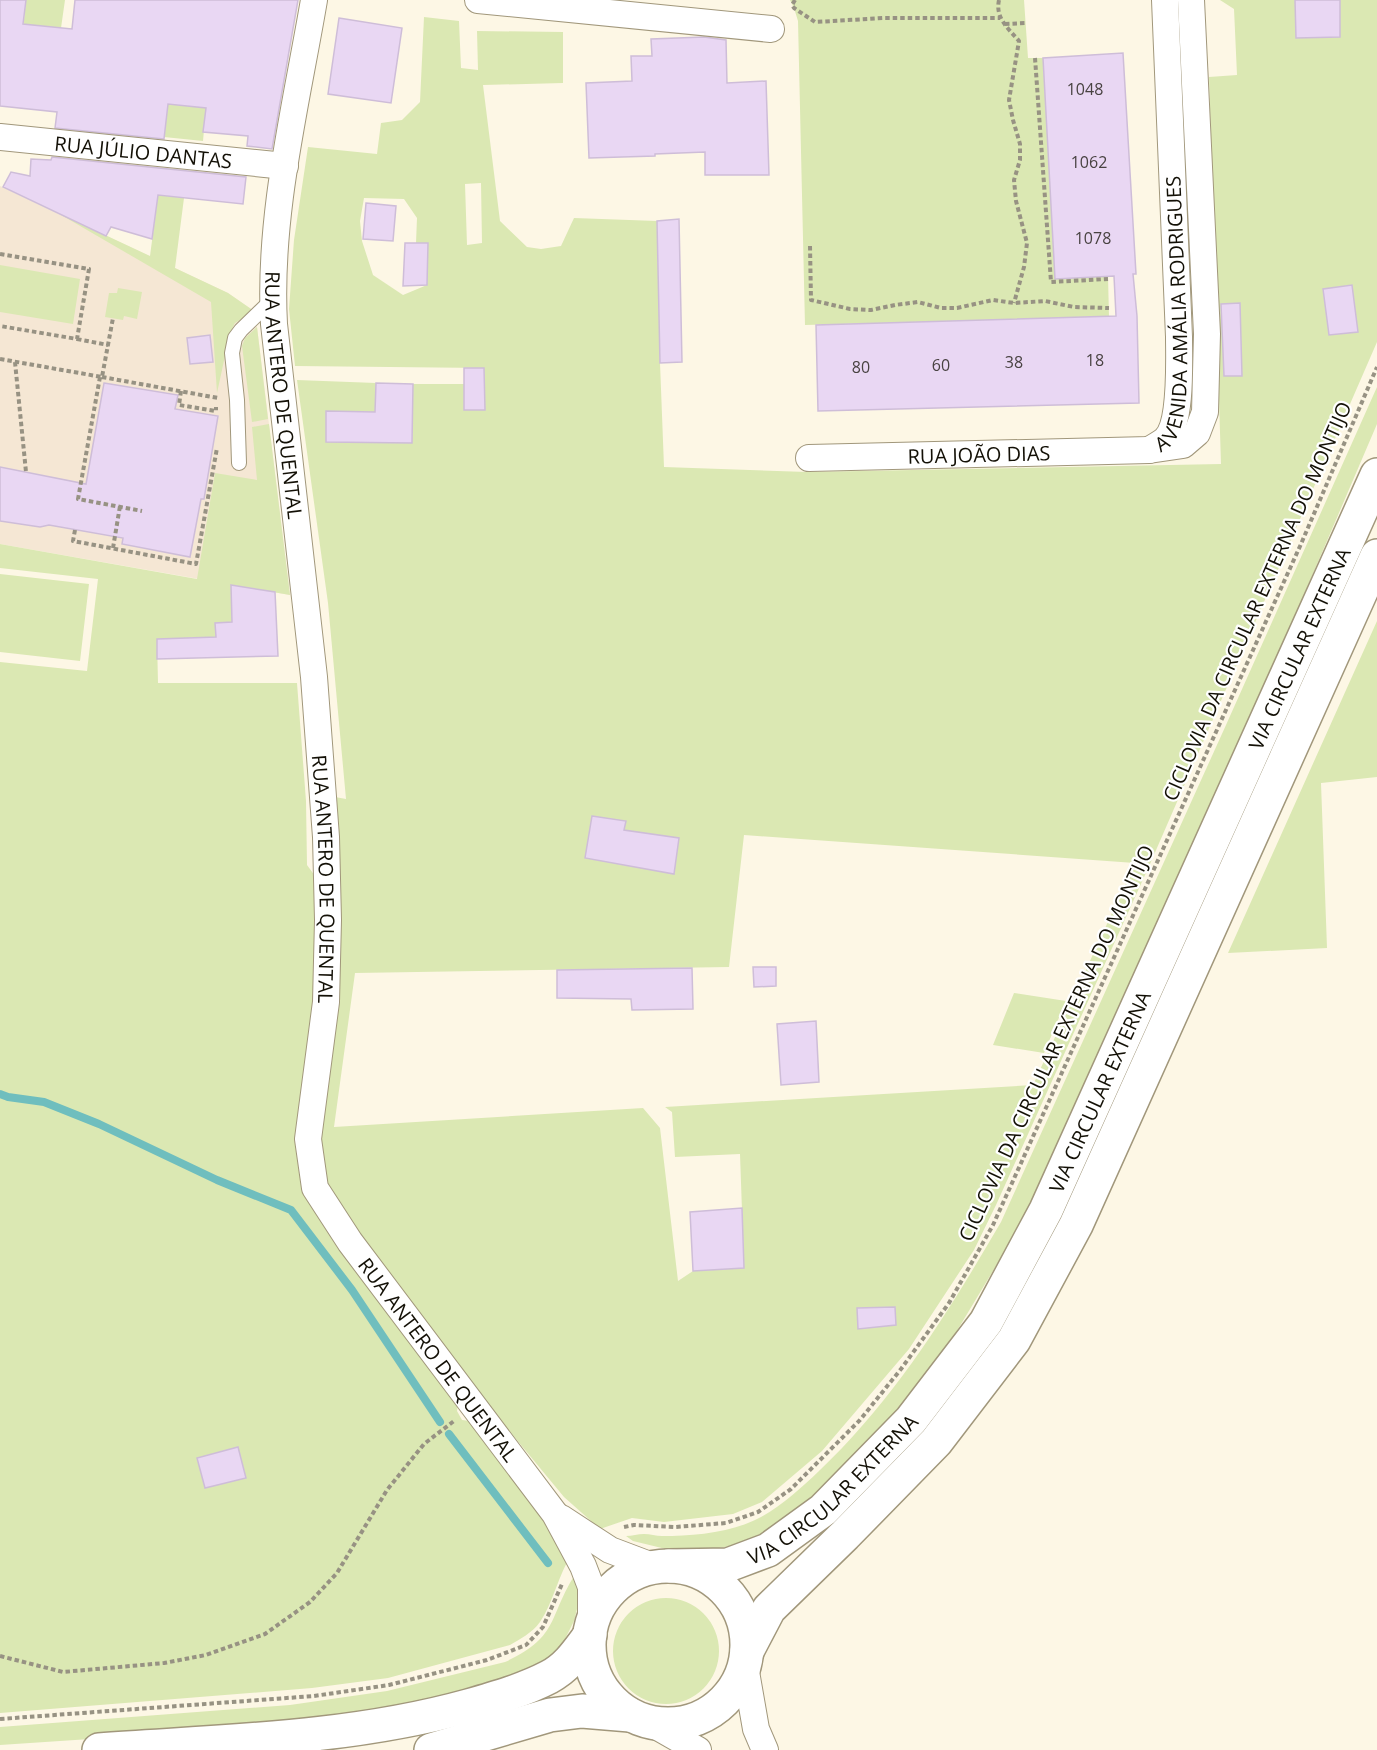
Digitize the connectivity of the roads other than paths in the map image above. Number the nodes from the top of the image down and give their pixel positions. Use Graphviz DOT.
graph roads {
  1 [pos="314,0"];
  2 [pos="478,0"];
  3 [pos="1179,6"];
  4 [pos="653,8"];
  5 [pos="771,29"];
  6 [pos="0,137"];
  7 [pos="285,166"];
  8 [pos="273,299"];
  9 [pos="1149,450"];
  10 [pos="809,458"];
  11 [pos="239,463"];
  12 [pos="1377,475"];
  13 [pos="1377,556"];
  14 [pos="586,1549"];
  15 [pos="662,1567"];
  16 [pos="591,1632"];
  17 [pos="746,1658"];
  18 [pos="639,1718"];
  19 [pos="99,1750"];
  20 [pos="431,1750"];
  21 [pos="698,1750"];
  22 [pos="765,1750"];
  1 -- 7 [label="street, RUA ANTERO DE QUENTAL"];
  2 -- 4 [label="street"];
  3 -- 9 [label="street, AVENIDA AMÁLIA RODRIGUES"];
  4 -- 5 [label="street"];
  6 -- 7 [label="street, RUA JÚLIO DANTAS"];
  7 -- 8 [label="street, RUA ANTERO DE QUENTAL"];
  8 -- 11 [label="lane"];
  8 -- 14 [label="street, RUA ANTERO DE QUENTAL"];
  9 -- 10 [label="street, RUA JOÃO DIAS"];
  12 -- 15 [label="main road, VIA CIRCULAR EXTERNA"];
  13 -- 17 [label="main road, VIA CIRCULAR EXTERNA"];
  14 -- 15 [label="street, RUA ANTERO DE QUENTAL"];
  14 -- 16 [label="street"];
  15 -- 16 [label="main road"];
  15 -- 17 [label="main road"];
  16 -- 18 [label="main road"];
  16 -- 19 [label="main road"];
  17 -- 18 [label="main road"];
  17 -- 22 [label="street"];
  18 -- 20 [label="main road"];
  18 -- 21 [label="street"];
}
